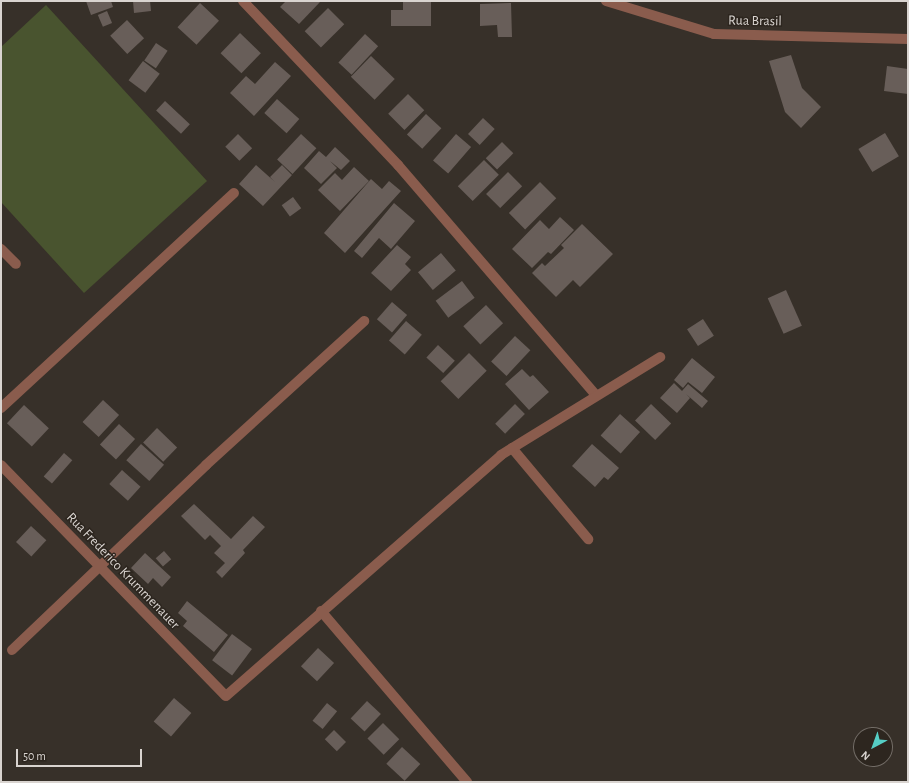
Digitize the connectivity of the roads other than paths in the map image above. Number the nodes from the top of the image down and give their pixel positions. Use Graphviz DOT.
graph roads {
  1 [pos="243,1"];
  2 [pos="606,1"];
  3 [pos="908,39"];
  4 [pos="234,193"];
  5 [pos="1,249"];
  6 [pos="16,264"];
  7 [pos="364,321"];
  8 [pos="660,357"];
  9 [pos="596,395"];
  10 [pos="1,408"];
  11 [pos="512,448"];
  12 [pos="1,465"];
  13 [pos="588,539"];
  14 [pos="100,567"];
  15 [pos="321,611"];
  16 [pos="12,650"];
  17 [pos="467,782"];
  1 -- 9 [label="street"];
  2 -- 3 [label="street, Rua Brasil"];
  4 -- 10 [label="street"];
  5 -- 6 [label="street"];
  7 -- 14 [label="street"];
  8 -- 9 [label="street"];
  9 -- 11 [label="street"];
  11 -- 13 [label="street"];
  11 -- 15 [label="street"];
  12 -- 14 [label="street, Rua Frederico Krummenauer"];
  14 -- 15 [label="street, Rua Frederico Krummenauer"];
  14 -- 16 [label="street"];
  15 -- 17 [label="street"];
}
